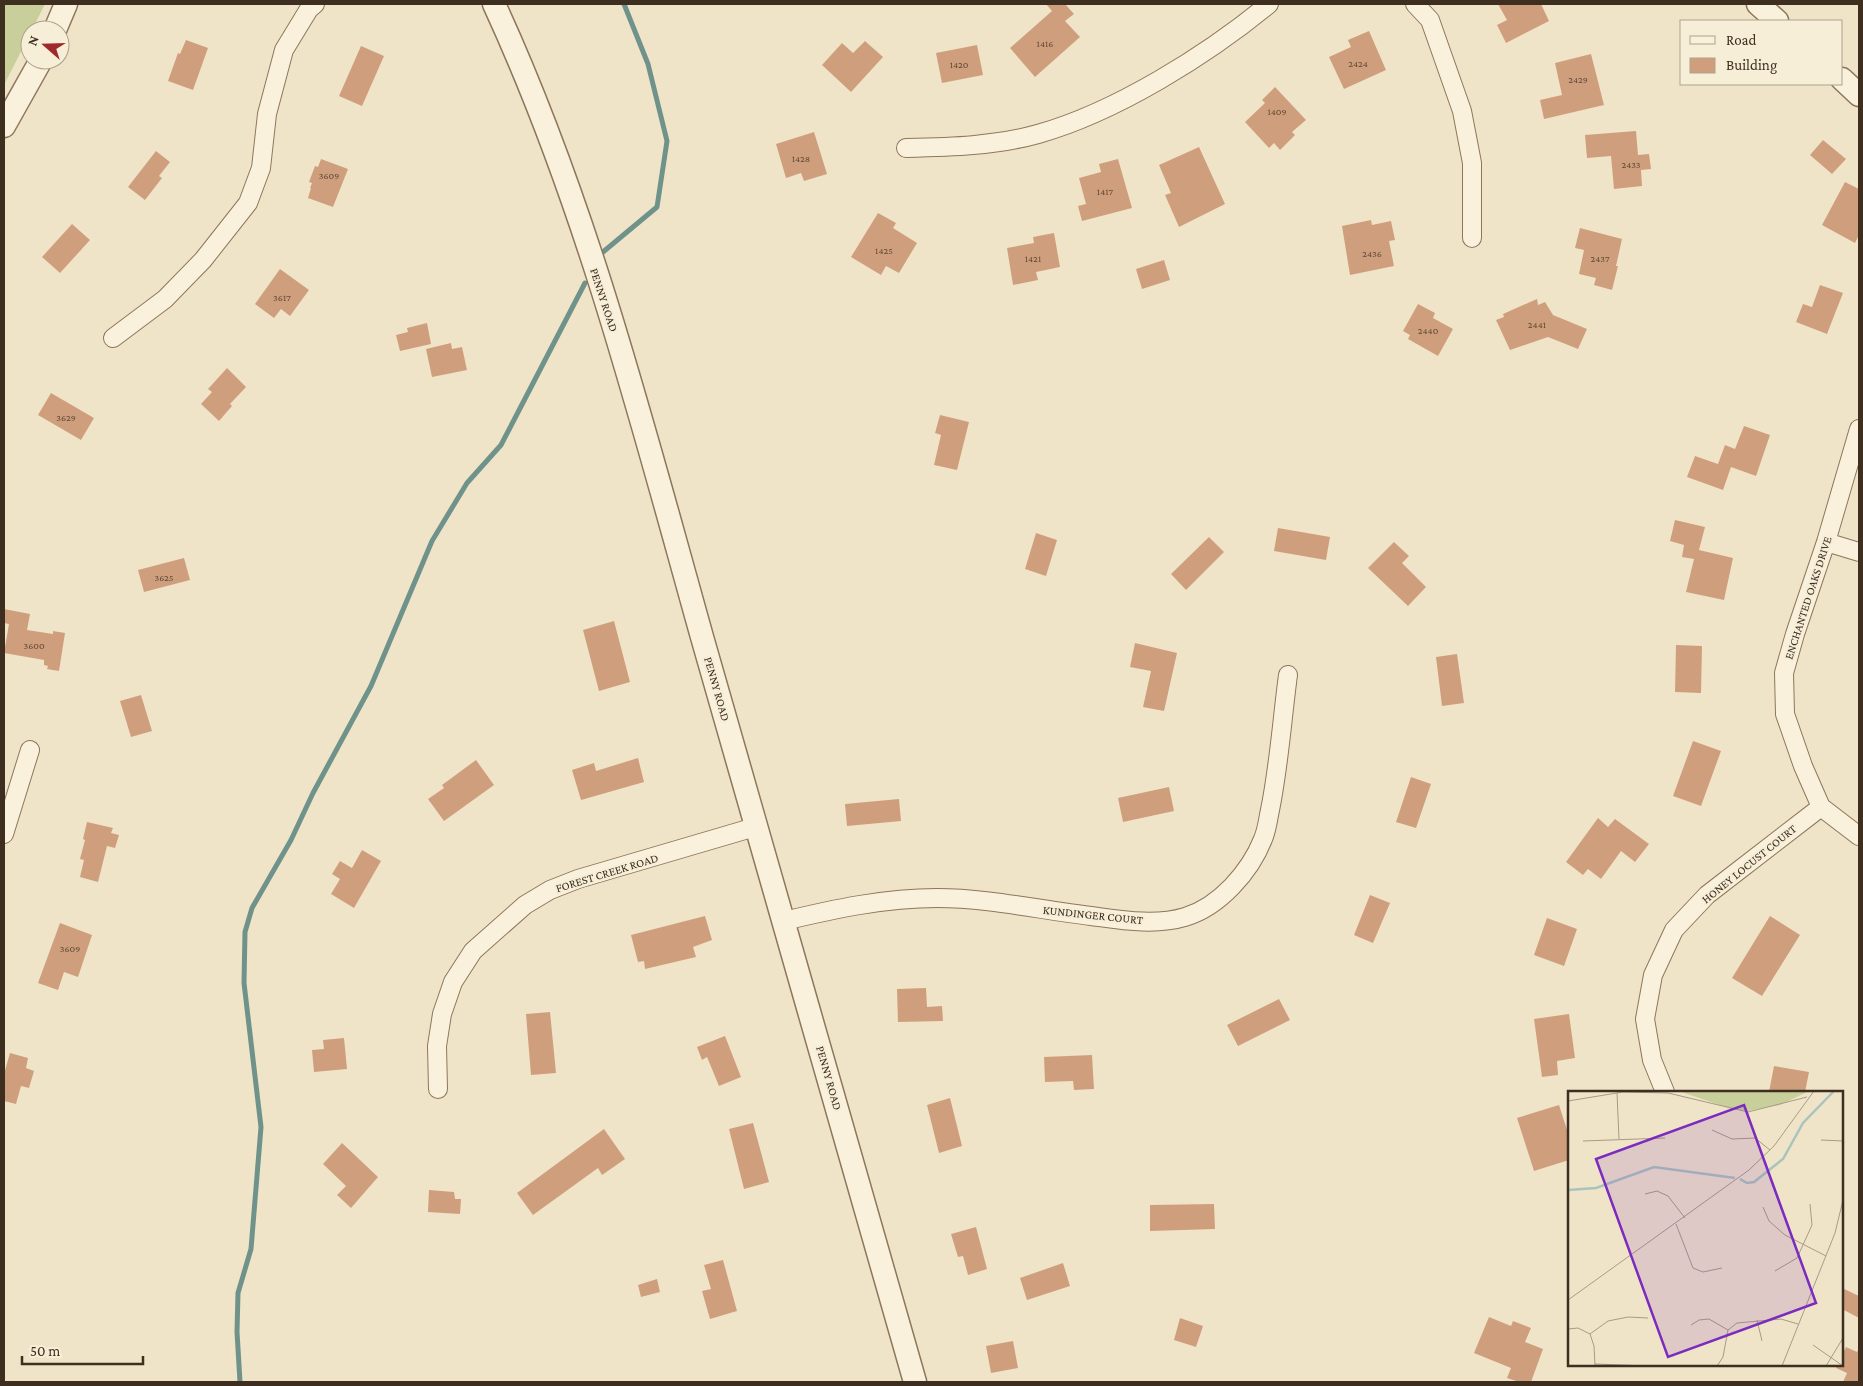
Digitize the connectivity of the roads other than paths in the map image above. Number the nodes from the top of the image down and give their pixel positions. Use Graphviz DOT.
graph roads {
  1 [pos="66,4"];
  2 [pos="315,4"];
  3 [pos="494,4"];
  4 [pos="1269,4"];
  5 [pos="1415,4"];
  6 [pos="1758,4"];
  7 [pos="59,20"];
  8 [pos="1777,20"];
  9 [pos="35,70"];
  10 [pos="1843,80"];
  11 [pos="1859,95"];
  12 [pos="4,126"];
  13 [pos="906,148"];
  14 [pos="1472,238"];
  15 [pos="113,338"];
  16 [pos="1859,429"];
  17 [pos="1826,542"];
  18 [pos="1859,552"];
  19 [pos="1288,675"];
  20 [pos="30,750"];
  21 [pos="1821,807"];
  22 [pos="756,827"];
  23 [pos="4,834"];
  24 [pos="1859,836"];
  25 [pos="784,921"];
  26 [pos="438,1089"];
  27 [pos="1665,1091"];
  28 [pos="915,1382"];
  1 -- 7 [label="street"];
  2 -- 15 [label="street"];
  3 -- 22 [label="street, PENNY ROAD"];
  4 -- 13 [label="street"];
  5 -- 14 [label="street"];
  6 -- 8 [label="street"];
  9 -- 12 [label="street"];
  10 -- 11 [label="street"];
  16 -- 17 [label="street, ENCHANTED OAKS DRIVE"];
  17 -- 18 [label="street"];
  17 -- 21 [label="street, ENCHANTED OAKS DRIVE"];
  19 -- 25 [label="street, KUNDINGER COURT"];
  20 -- 23 [label="street"];
  21 -- 24 [label="street, ENCHANTED OAKS DRIVE"];
  21 -- 27 [label="street, HONEY LOCUST COURT"];
  22 -- 25 [label="street, PENNY ROAD"];
  22 -- 26 [label="street, FOREST CREEK ROAD"];
  25 -- 28 [label="street, PENNY ROAD"];
}
